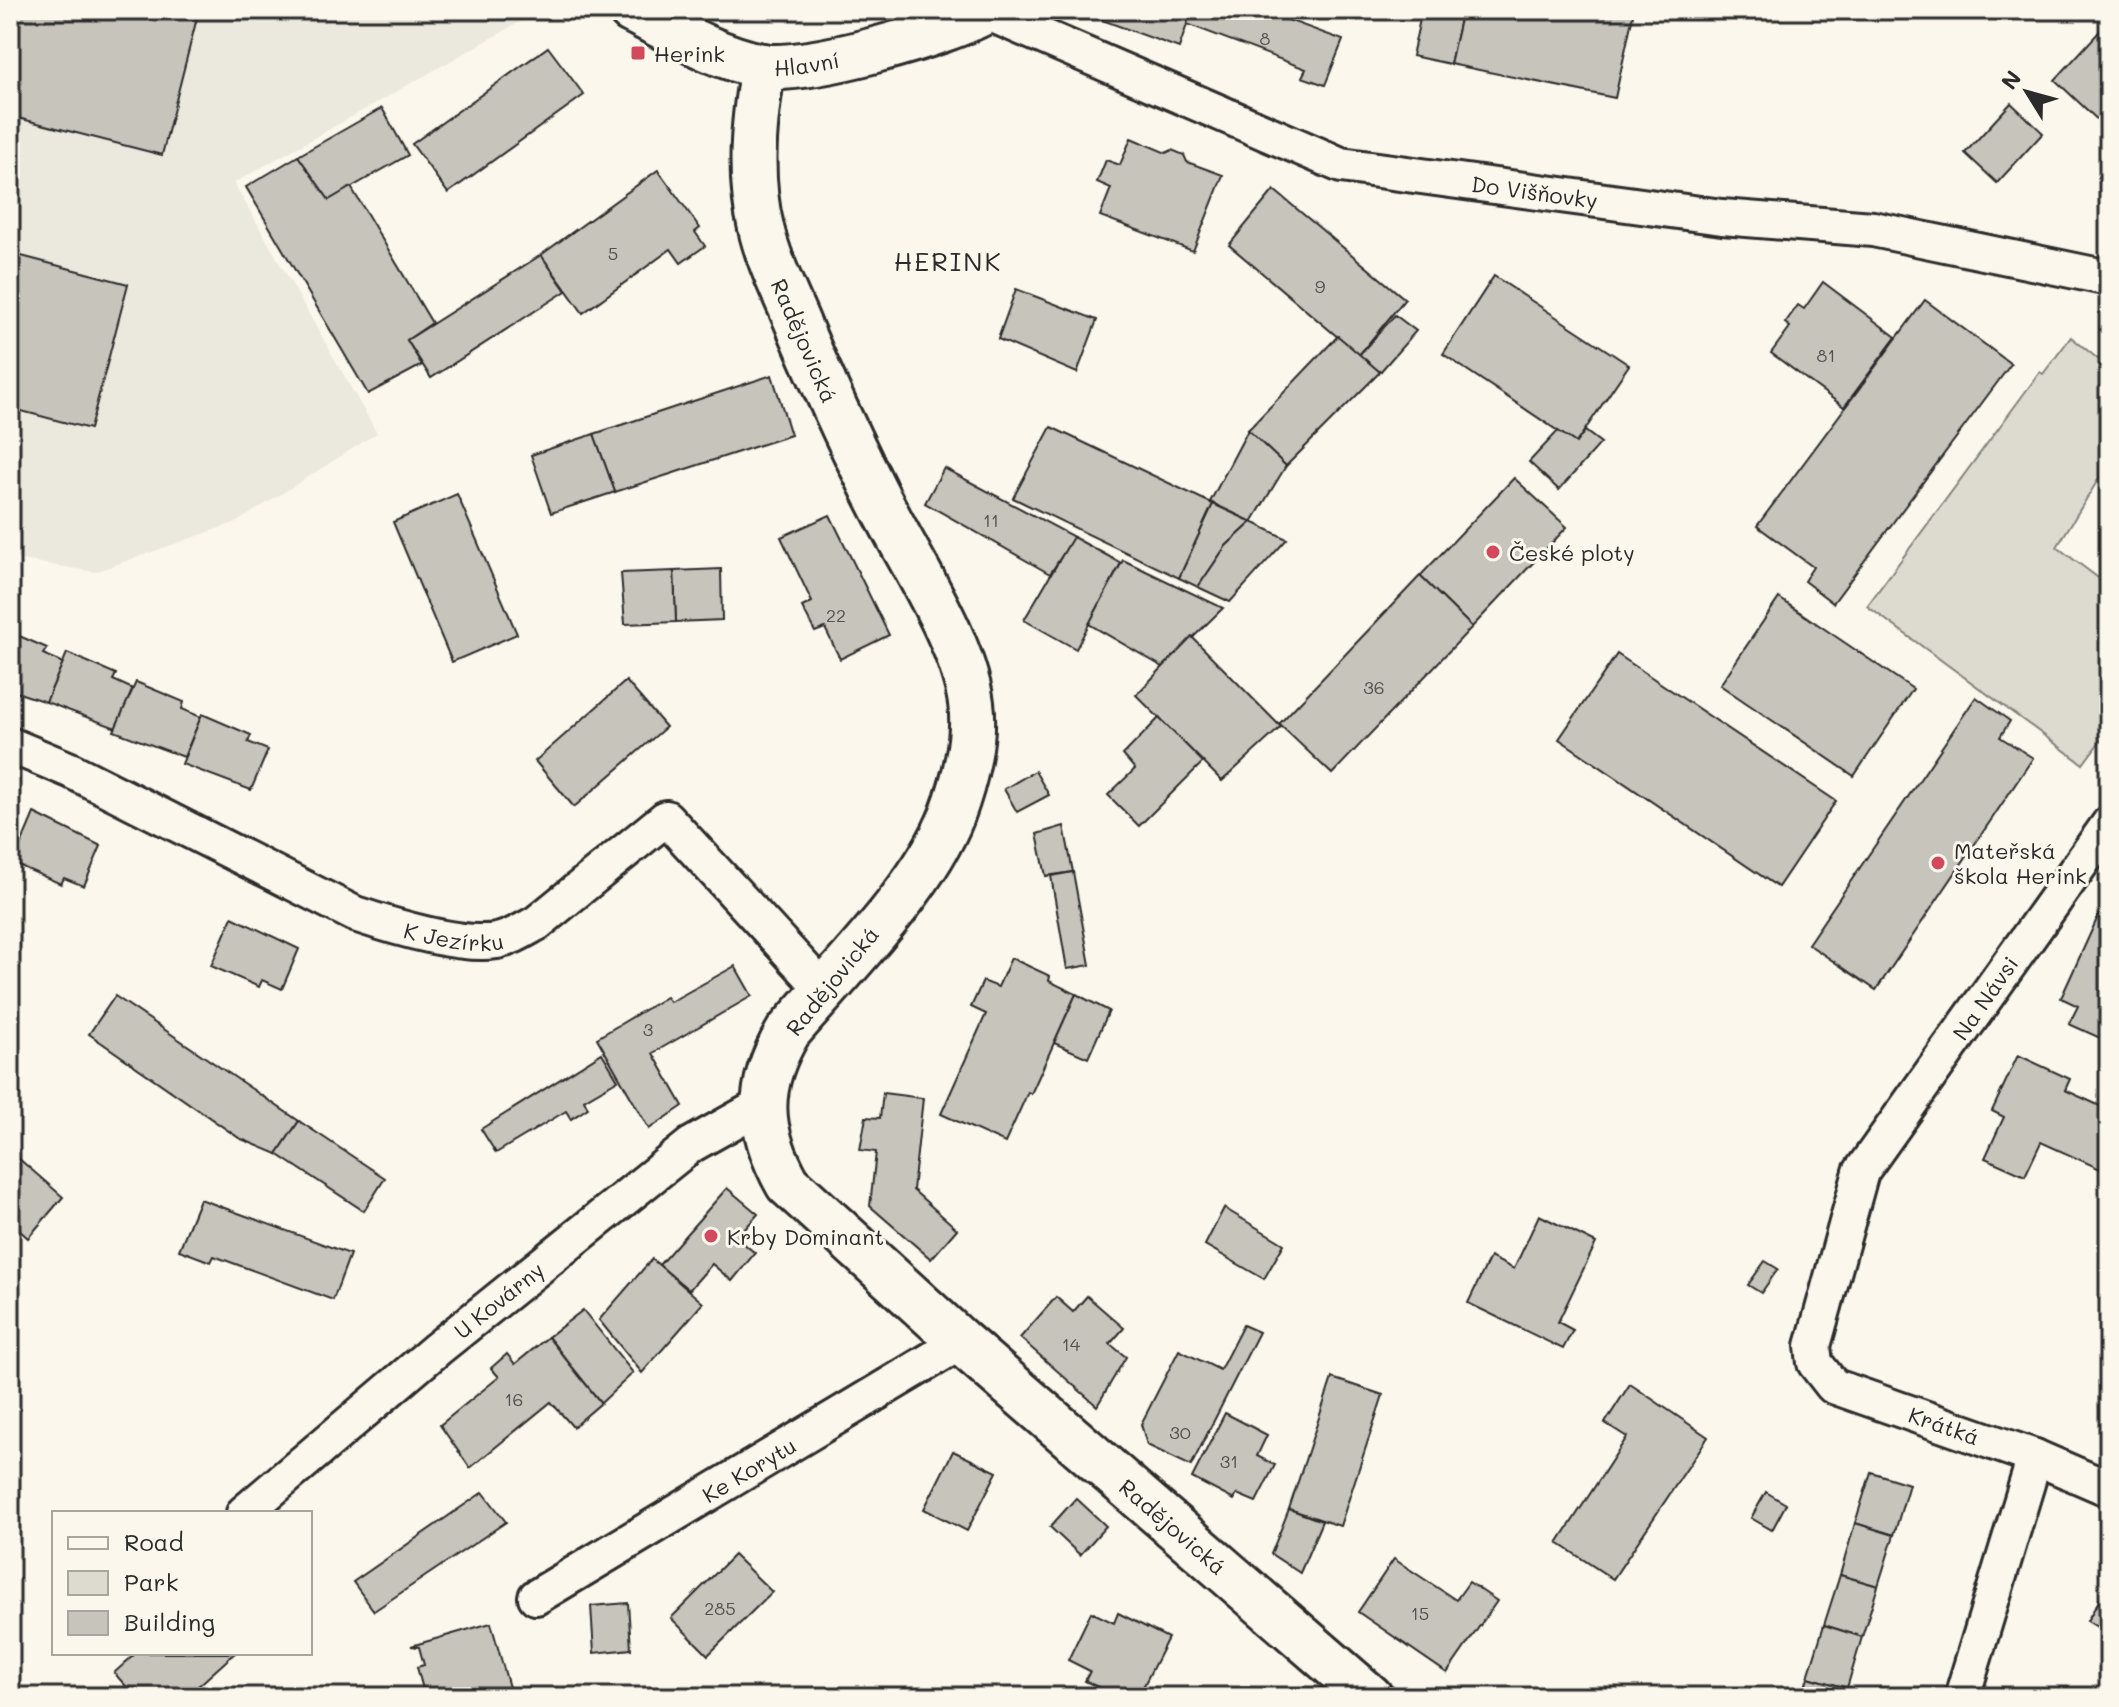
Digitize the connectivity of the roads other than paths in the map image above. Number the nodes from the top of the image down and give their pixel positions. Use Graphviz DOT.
graph roads {
  1 [pos="631,10"];
  2 [pos="986,11"];
  3 [pos="763,66"];
  4 [pos="2109,278"];
  5 [pos="10,745"];
  6 [pos="2109,824"];
  7 [pos="824,990"];
  8 [pos="764,1104"];
  9 [pos="1861,1172"];
  10 [pos="961,1342"];
  11 [pos="2035,1457"];
  12 [pos="2109,1489"];
  13 [pos="246,1511"];
  14 [pos="536,1597"];
  15 [pos="1370,1697"];
  16 [pos="1962,1697"];
  1 -- 3 [label="street, Hlavní"];
  2 -- 3 [label="street, Hlavní"];
  2 -- 4 [label="street, Do Višňovky"];
  3 -- 7 [label="street, Radějovická"];
  5 -- 7 [label="street, K Jezírku"];
  6 -- 9 [label="street, Na Návsi"];
  7 -- 8 [label="street, Radějovická"];
  8 -- 10 [label="street, Radějovická"];
  8 -- 13 [label="street, U Kovárny"];
  9 -- 11 [label="street, Krátká"];
  10 -- 14 [label="street, Ke Korytu"];
  10 -- 15 [label="street, Radějovická"];
  11 -- 12 [label="street, Krátká"];
  11 -- 16 [label="street"];
}
